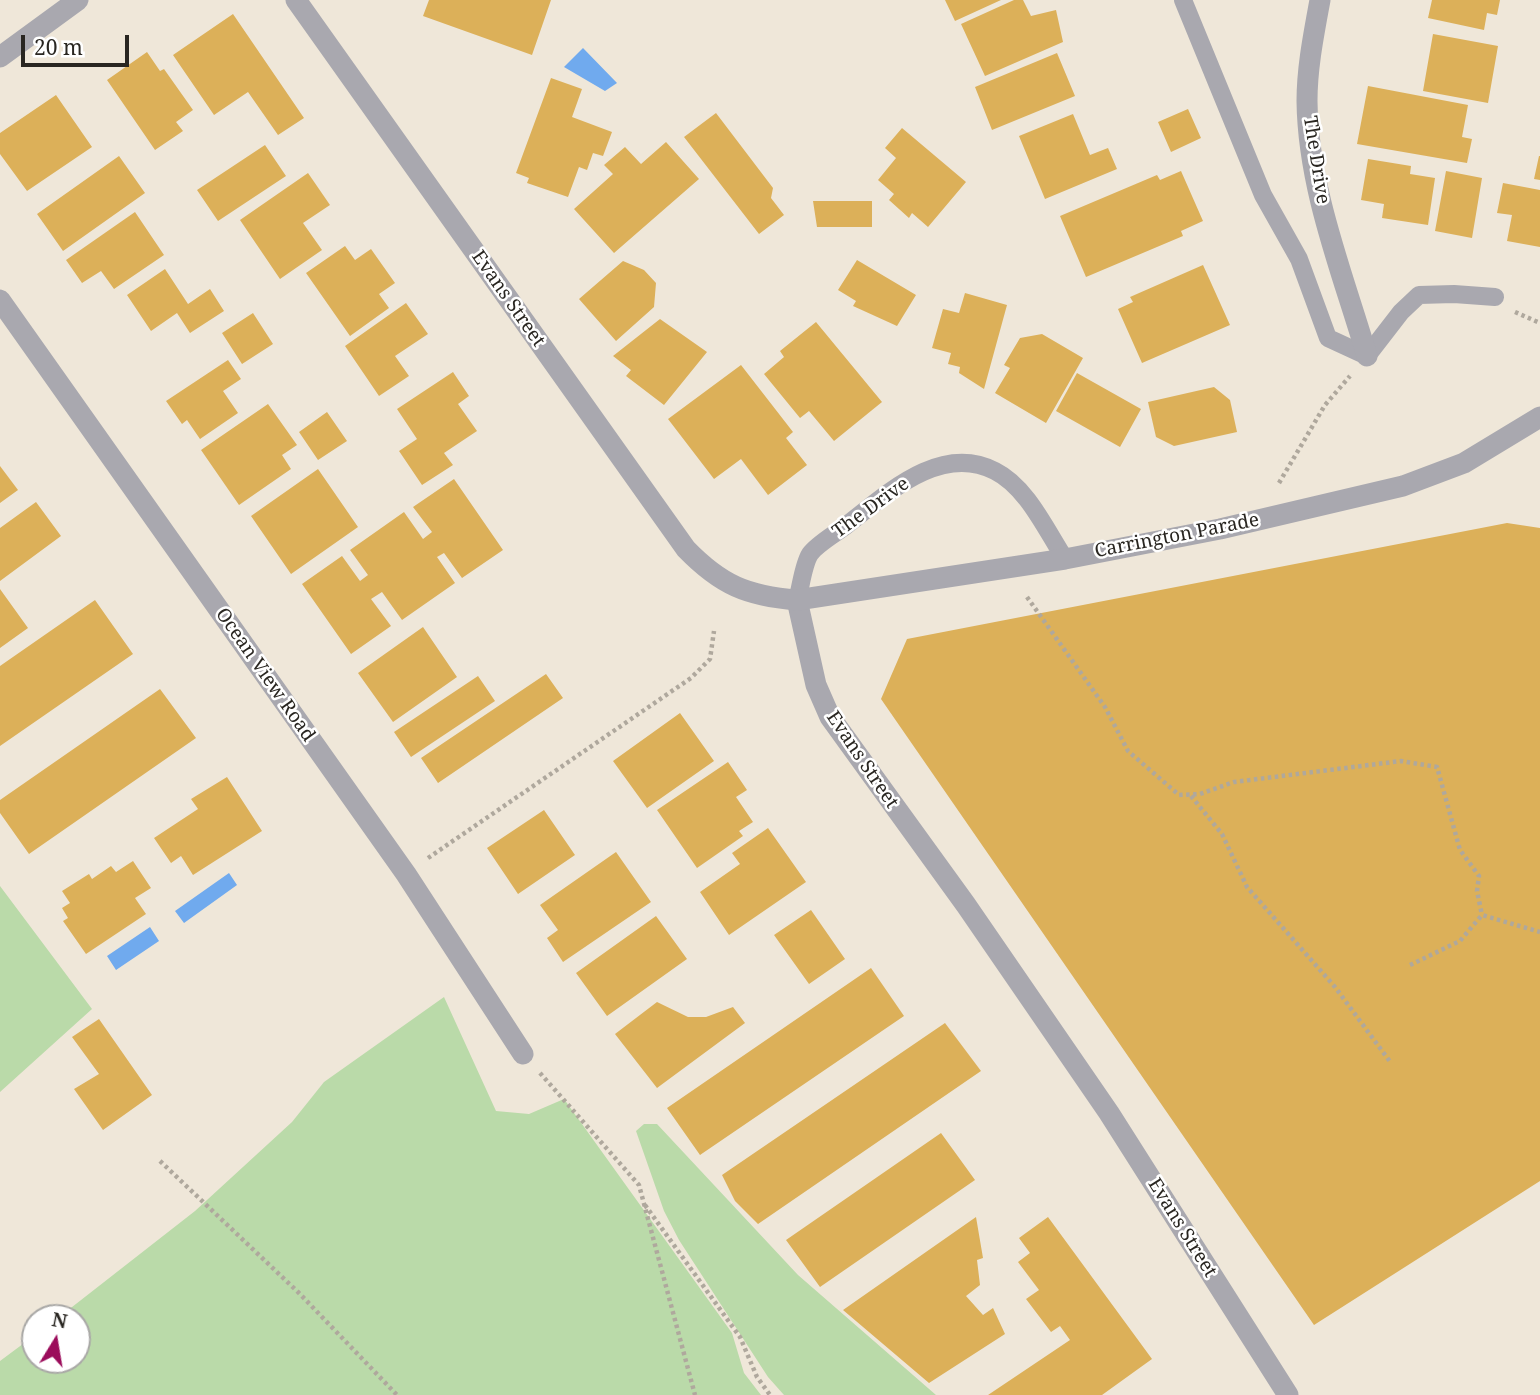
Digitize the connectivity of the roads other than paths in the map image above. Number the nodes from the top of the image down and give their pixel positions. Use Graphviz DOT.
graph roads {
  1 [pos="78,0"];
  2 [pos="296,0"];
  3 [pos="1184,0"];
  4 [pos="1320,0"];
  5 [pos="0,57"];
  6 [pos="1495,297"];
  7 [pos="0,300"];
  8 [pos="1367,356"];
  9 [pos="1540,417"];
  10 [pos="1065,559"];
  11 [pos="797,600"];
  12 [pos="523,1054"];
  13 [pos="1288,1395"];
  1 -- 5 [label="street"];
  2 -- 11 [label="street, Evans Street"];
  3 -- 8 [label="lane"];
  4 -- 8 [label="street, The Drive"];
  6 -- 8 [label="lane"];
  7 -- 12 [label="street, Ocean View Road"];
  9 -- 10 [label="street, Carrington Parade"];
  10 -- 11 [label="street, Carrington Parade"];
  10 -- 11 [label="lane, The Drive"];
  11 -- 13 [label="street, Evans Street"];
}
